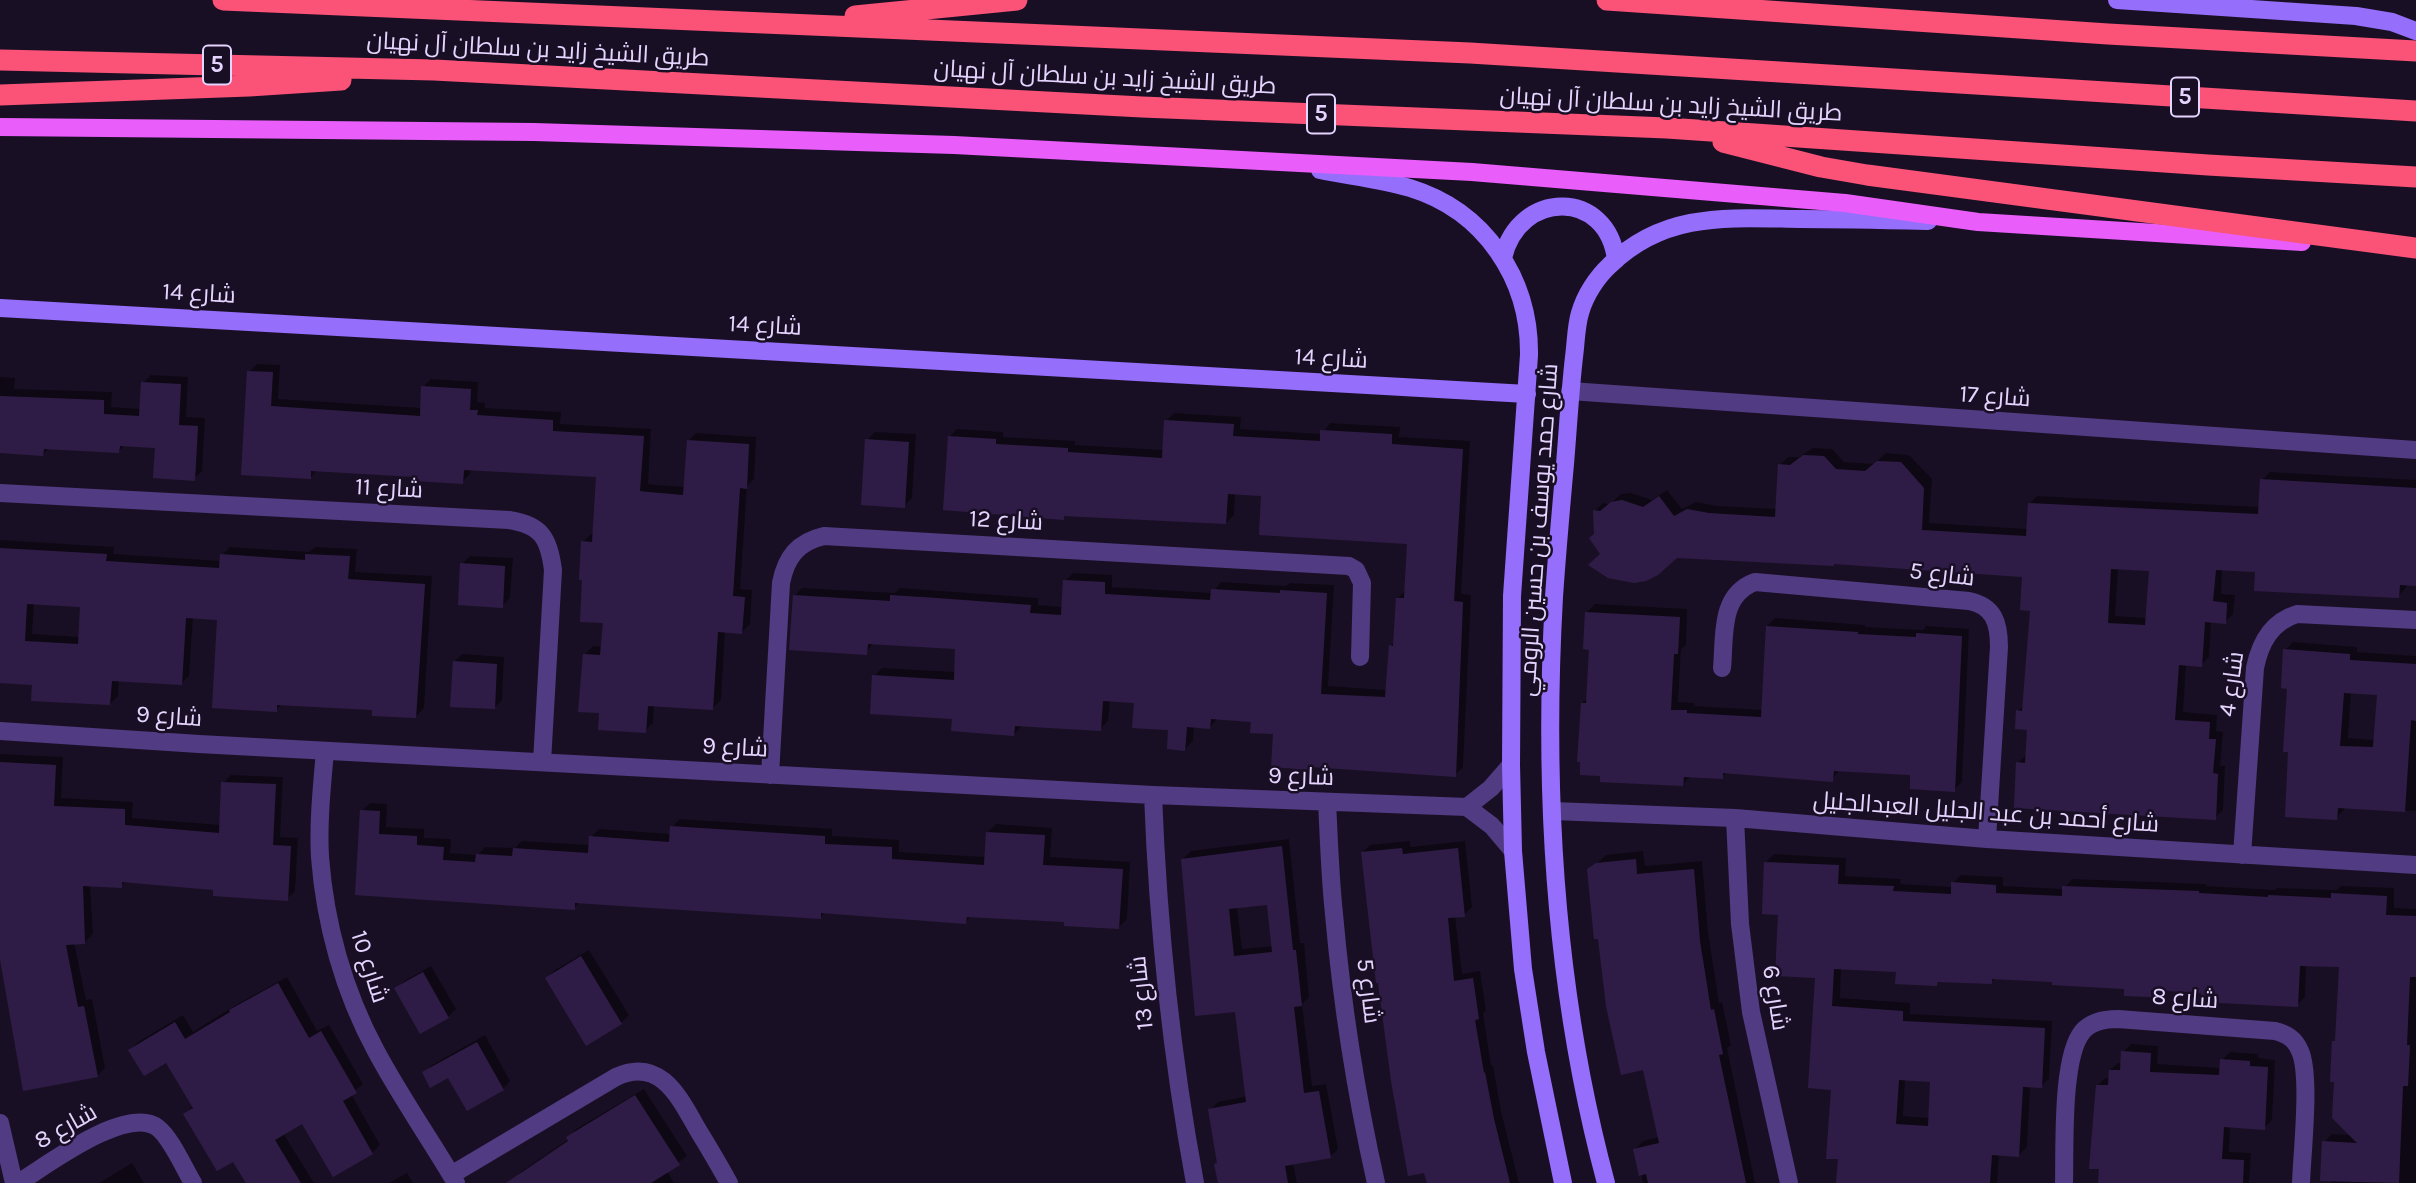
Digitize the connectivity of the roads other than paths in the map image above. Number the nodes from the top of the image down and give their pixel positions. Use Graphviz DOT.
graph roads {
  1 [pos="223,0"];
  2 [pos="1017,0"];
  3 [pos="1607,0"];
  4 [pos="2117,0"];
  5 [pos="796,24"];
  6 [pos="2416,31"];
  7 [pos="2416,51"];
  8 [pos="0,60"];
  9 [pos="434,70"];
  10 [pos="0,95"];
  11 [pos="2416,111"];
  12 [pos="0,127"];
  13 [pos="1667,128"];
  14 [pos="1285,163"];
  15 [pos="2416,177"];
  16 [pos="1978,222"];
  17 [pos="2416,248"];
  18 [pos="1503,258"];
  19 [pos="1616,260"];
  20 [pos="0,309"];
  21 [pos="1570,391"];
  22 [pos="1527,394"];
  23 [pos="2416,450"];
  24 [pos="0,494"];
  25 [pos="2416,620"];
  26 [pos="1360,657"];
  27 [pos="1722,668"];
  28 [pos="0,731"];
  29 [pos="325,751"];
  30 [pos="542,762"];
  31 [pos="1511,765"];
  32 [pos="770,775"];
  33 [pos="1153,795"];
  34 [pos="1327,802"];
  35 [pos="1467,807"];
  36 [pos="1553,811"];
  37 [pos="1734,818"];
  38 [pos="1987,839"];
  39 [pos="1513,851"];
  40 [pos="2242,855"];
  41 [pos="2416,865"];
  42 [pos="0,1123"];
  43 [pos="454,1179"];
  44 [pos="16,1183"];
  45 [pos="192,1183"];
  46 [pos="729,1183"];
  47 [pos="1195,1183"];
  48 [pos="1376,1183"];
  49 [pos="1563,1183"];
  50 [pos="1605,1183"];
  51 [pos="1788,1183"];
  52 [pos="2064,1183"];
  53 [pos="2301,1183"];
  1 -- 5 [label="highway, طريق الشيخ زايد بن سلطان آل نهيان / 5"];
  2 -- 5 [label="highway, 5"];
  3 -- 7 [label="highway"];
  4 -- 6 [label="street"];
  5 -- 11 [label="highway, طريق الشيخ زايد بن سلطان آل نهيان / 5"];
  8 -- 9 [label="highway, طريق الشيخ زايد بن سلطان آل نهيان / 5"];
  9 -- 10 [label="highway"];
  9 -- 13 [label="highway, طريق الشيخ زايد بن سلطان آل نهيان / 5"];
  12 -- 14 [label="main road"];
  13 -- 15 [label="highway, طريق الشيخ زايد بن سلطان آل نهيان / 5"];
  13 -- 17 [label="highway"];
  14 -- 16 [label="main road"];
  14 -- 18 [label="street, شارع حمد يوسف بن حسين الرومي"];
  16 -- 17 [label="main road"];
  16 -- 19 [label="street, شارع حمد يوسف بن حسين الرومي"];
  18 -- 19 [label="street"];
  18 -- 22 [label="street, شارع حمد يوسف بن حسين الرومي"];
  19 -- 21 [label="street, شارع حمد يوسف بن حسين الرومي"];
  20 -- 22 [label="street, شارع 14"];
  21 -- 23 [label="street, شارع 17"];
  21 -- 36 [label="street, شارع حمد يوسف بن حسين الرومي"];
  22 -- 31 [label="street, شارع حمد يوسف بن حسين الرومي"];
  24 -- 30 [label="street, شارع 11"];
  25 -- 40 [label="street, شارع 4"];
  26 -- 32 [label="street, شارع 12"];
  27 -- 38 [label="street, شارع 5"];
  28 -- 29 [label="street, شارع 9"];
  29 -- 30 [label="street, شارع 9"];
  29 -- 43 [label="street, شارع 10"];
  30 -- 32 [label="street, شارع 9"];
  31 -- 35 [label="street"];
  31 -- 39 [label="street, شارع حمد يوسف بن حسين الرومي"];
  32 -- 33 [label="street, شارع 9"];
  33 -- 34 [label="street, شارع 9"];
  33 -- 47 [label="street, شارع 13"];
  34 -- 35 [label="street, شارع 9"];
  34 -- 48 [label="street, شارع 5"];
  35 -- 39 [label="street"];
  36 -- 37 [label="street, شارع أحمد بن عبد الجليل العبدالجليل"];
  36 -- 50 [label="street, شارع حمد يوسف بن حسين الرومي"];
  37 -- 38 [label="street, شارع أحمد بن عبد الجليل العبدالجليل"];
  37 -- 51 [label="street, شارع 6"];
  38 -- 40 [label="street, شارع أحمد بن عبد الجليل العبدالجليل"];
  39 -- 49 [label="street, شارع حمد يوسف بن حسين الرومي"];
  40 -- 41 [label="street, شارع أحمد بن عبد الجليل العبدالجليل"];
  42 -- 44 [label="street"];
  43 -- 46 [label="street, شارع 10"];
  44 -- 45 [label="street, شارع 8"];
  52 -- 53 [label="street, شارع 8"];
}
